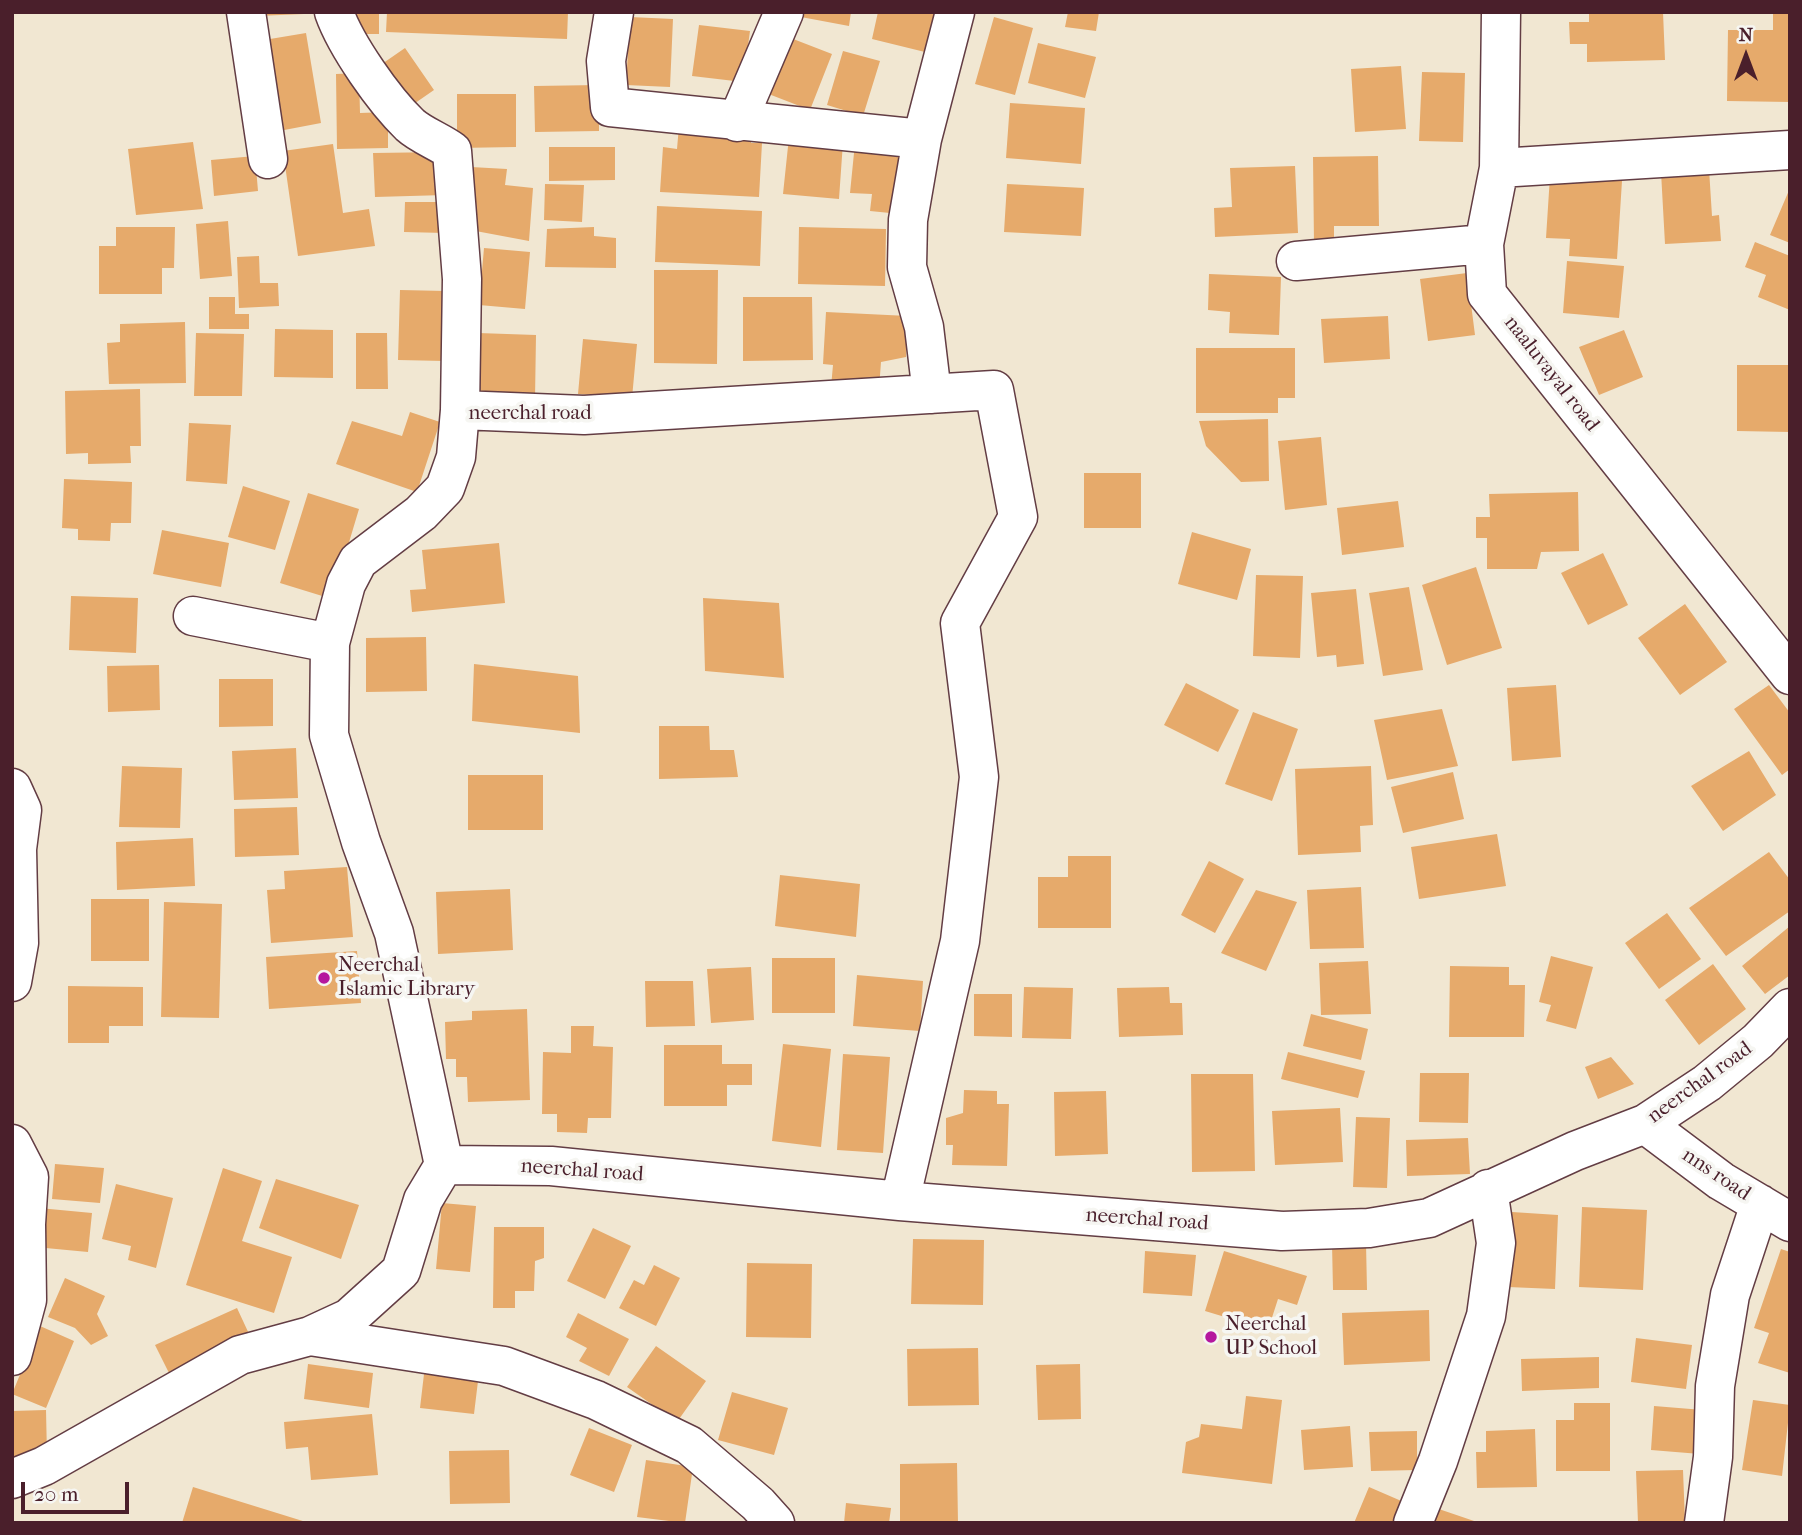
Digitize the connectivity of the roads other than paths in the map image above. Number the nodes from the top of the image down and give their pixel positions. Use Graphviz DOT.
graph roads {
  1 [pos="246,12"];
  2 [pos="334,12"];
  3 [pos="614,12"];
  4 [pos="784,12"];
  5 [pos="955,12"];
  6 [pos="1501,12"];
  7 [pos="737,122"];
  8 [pos="922,139"];
  9 [pos="1790,150"];
  10 [pos="268,159"];
  11 [pos="1499,168"];
  12 [pos="1484,244"];
  13 [pos="1296,261"];
  14 [pos="932,394"];
  15 [pos="460,410"];
  16 [pos="193,616"];
  17 [pos="330,643"];
  18 [pos="1790,675"];
  19 [pos="13,792"];
  20 [pos="12,982"];
  21 [pos="1790,1008"];
  22 [pos="1645,1124"];
  23 [pos="12,1144"];
  24 [pos="444,1165"];
  25 [pos="1488,1189"];
  26 [pos="900,1201"];
  27 [pos="1775,1213"];
  28 [pos="310,1336"];
  29 [pos="12,1356"];
  30 [pos="12,1479"];
  31 [pos="775,1523"];
  32 [pos="1413,1523"];
  33 [pos="1704,1523"];
  1 -- 10 [label="street"];
  2 -- 15 [label="street"];
  3 -- 7 [label="street"];
  4 -- 7 [label="street"];
  5 -- 8 [label="street"];
  6 -- 11 [label="street, naaluvayal road"];
  7 -- 8 [label="street"];
  8 -- 14 [label="street"];
  9 -- 11 [label="street"];
  11 -- 12 [label="street, naaluvayal road"];
  12 -- 13 [label="street"];
  12 -- 18 [label="street, naaluvayal road"];
  14 -- 15 [label="street, neerchal road"];
  14 -- 26 [label="street, neerchal road"];
  15 -- 17 [label="street, neerchal road"];
  16 -- 17 [label="street"];
  17 -- 24 [label="street, neerchal road"];
  19 -- 20 [label="street"];
  21 -- 22 [label="street, neerchal road"];
  22 -- 25 [label="street, neerchal road"];
  22 -- 27 [label="street, nns road"];
  23 -- 29 [label="street"];
  24 -- 26 [label="street, neerchal road"];
  24 -- 28 [label="street"];
  25 -- 26 [label="street, neerchal road"];
  25 -- 32 [label="street"];
  27 -- 33 [label="street"];
  28 -- 30 [label="street"];
  28 -- 31 [label="street"];
}
